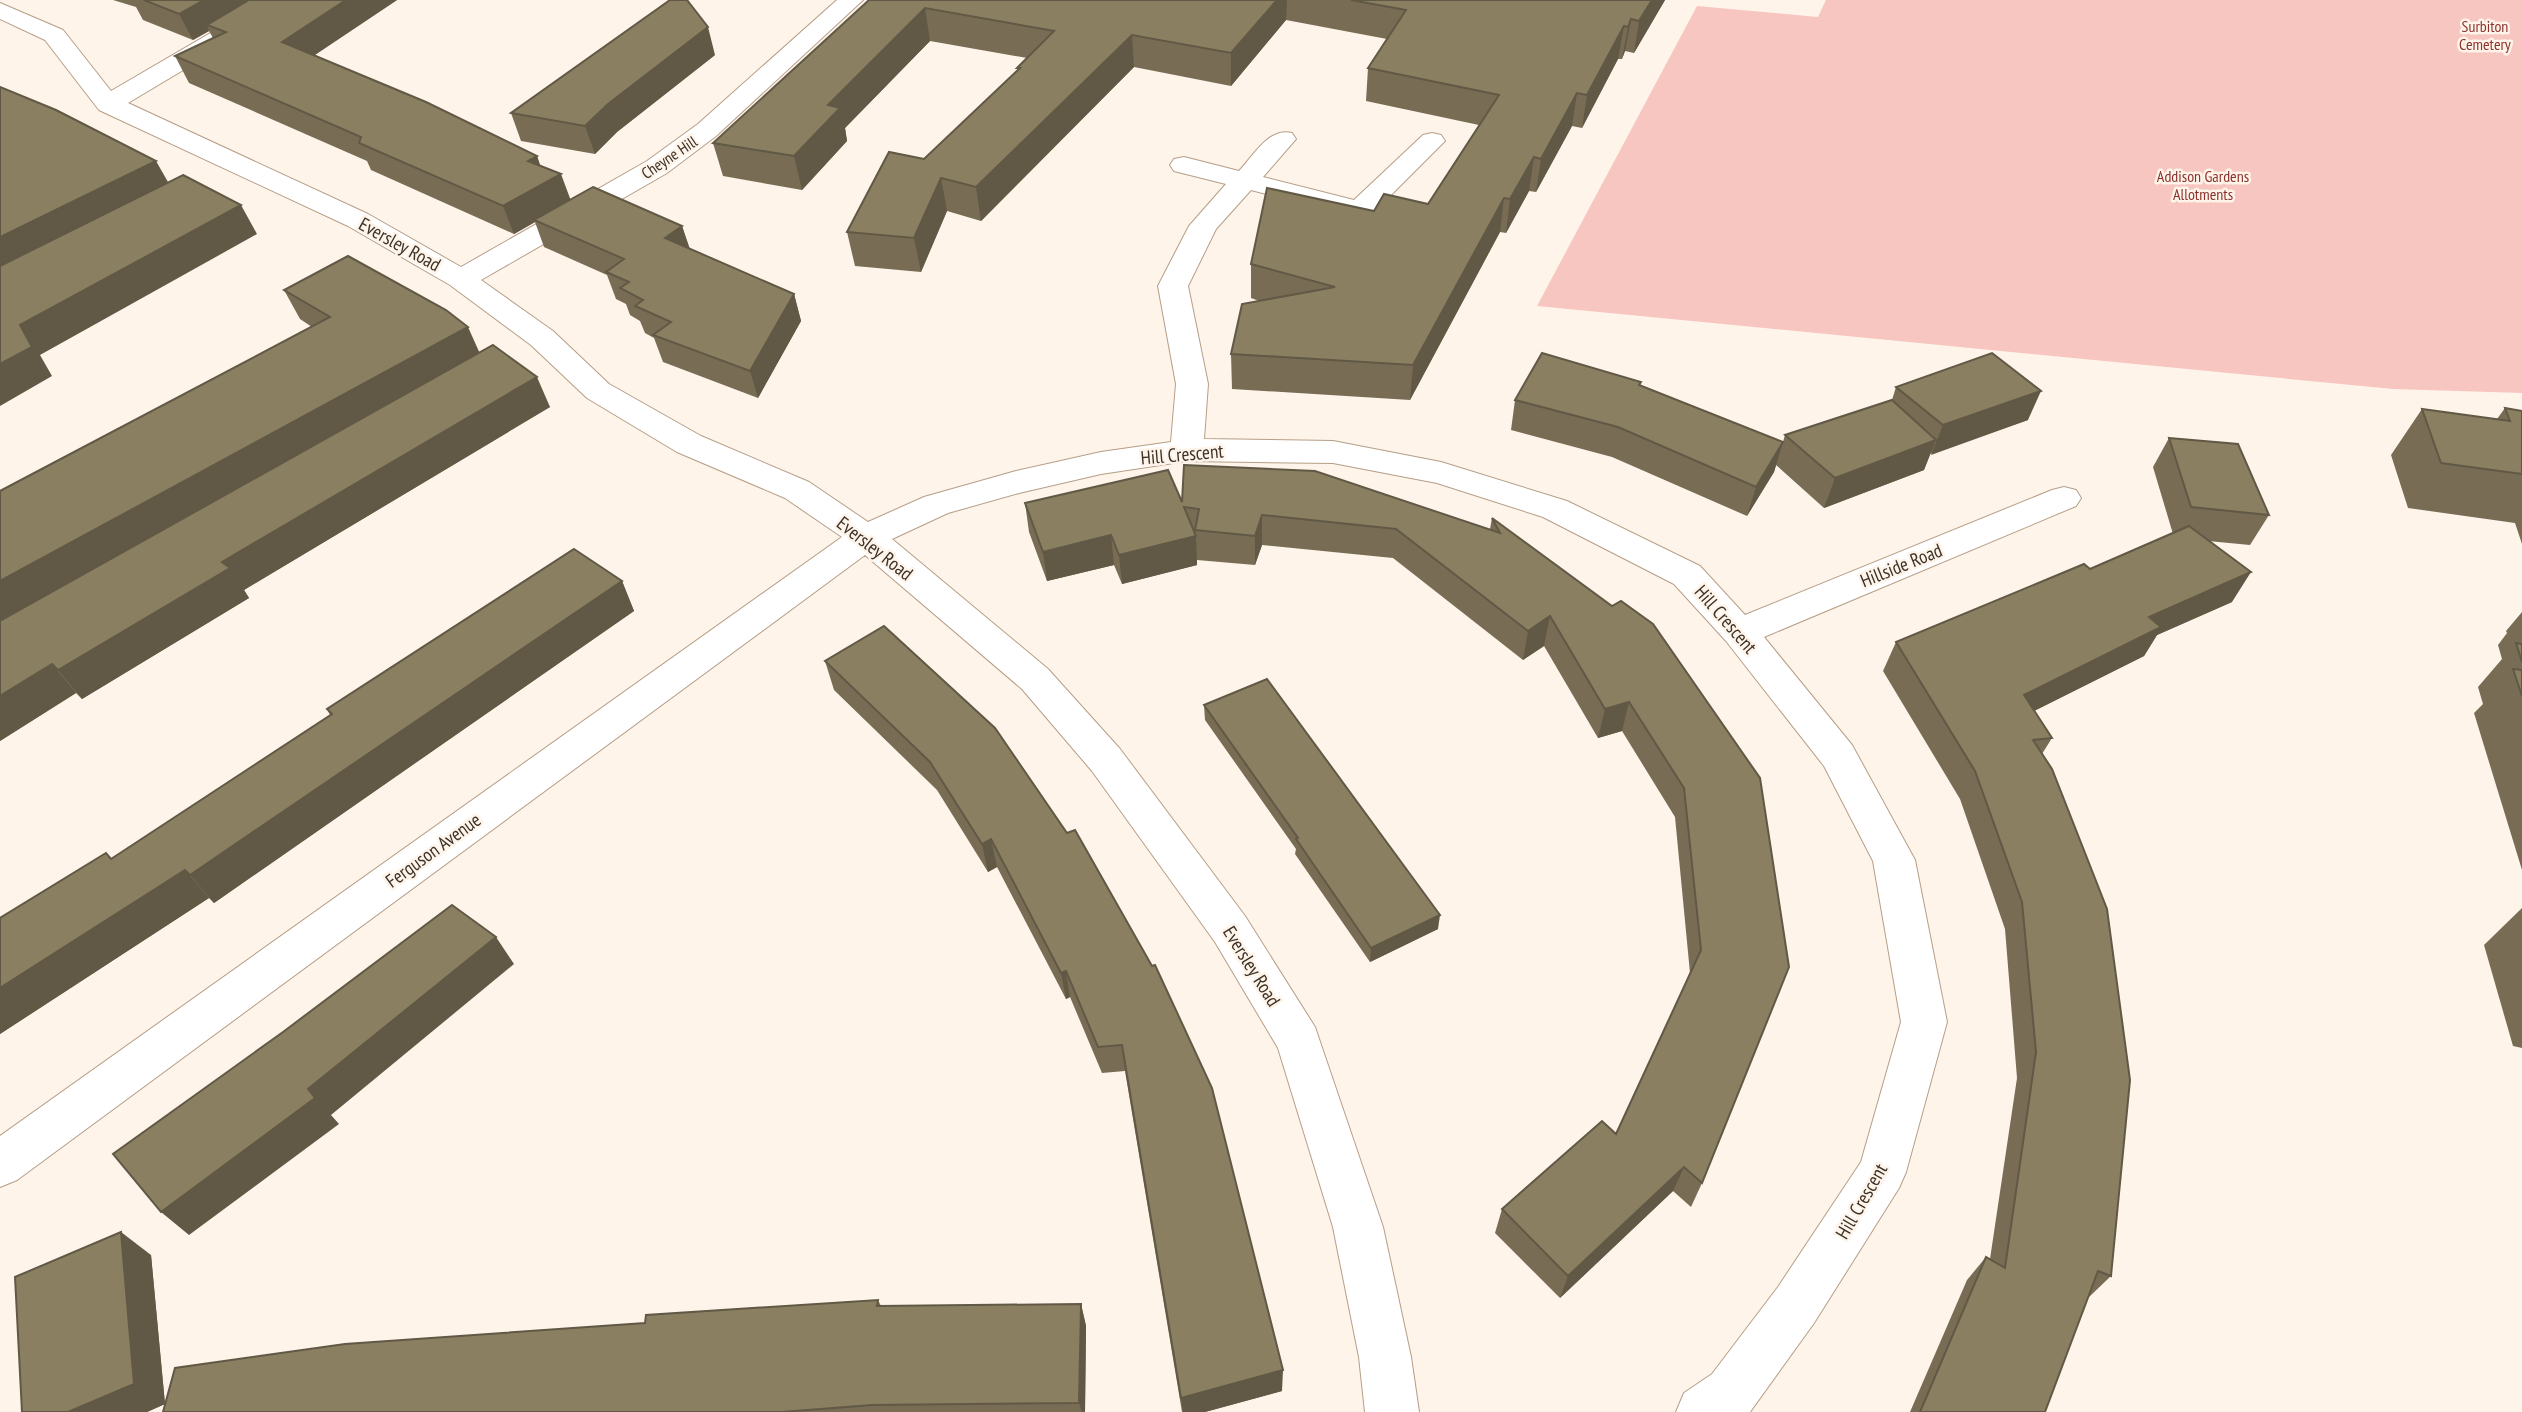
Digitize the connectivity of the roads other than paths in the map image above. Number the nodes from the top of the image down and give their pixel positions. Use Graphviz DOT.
graph roads {
  1 [pos="284,0"];
  2 [pos="851,0"];
  3 [pos="0,10"];
  4 [pos="108,104"];
  5 [pos="1283,139"];
  6 [pos="1432,141"];
  7 [pos="1184,165"];
  8 [pos="1243,182"];
  9 [pos="461,279"];
  10 [pos="1187,450"];
  11 [pos="2064,498"];
  12 [pos="866,537"];
  13 [pos="1739,632"];
  14 [pos="0,1164"];
  15 [pos="1392,1412"];
  16 [pos="1703,1412"];
  1 -- 4 [label="street"];
  2 -- 9 [label="street, Cheyne Hill"];
  3 -- 4 [label="street, Eversley Road"];
  4 -- 9 [label="street, Eversley Road"];
  5 -- 8 [label="street"];
  6 -- 8 [label="street"];
  7 -- 8 [label="street"];
  8 -- 10 [label="street"];
  9 -- 12 [label="street, Eversley Road"];
  10 -- 12 [label="street, Hill Crescent"];
  10 -- 13 [label="street, Hill Crescent"];
  11 -- 13 [label="street, Hillside Road"];
  12 -- 14 [label="street, Ferguson Avenue"];
  12 -- 15 [label="street, Eversley Road"];
  13 -- 16 [label="street, Hill Crescent"];
}
